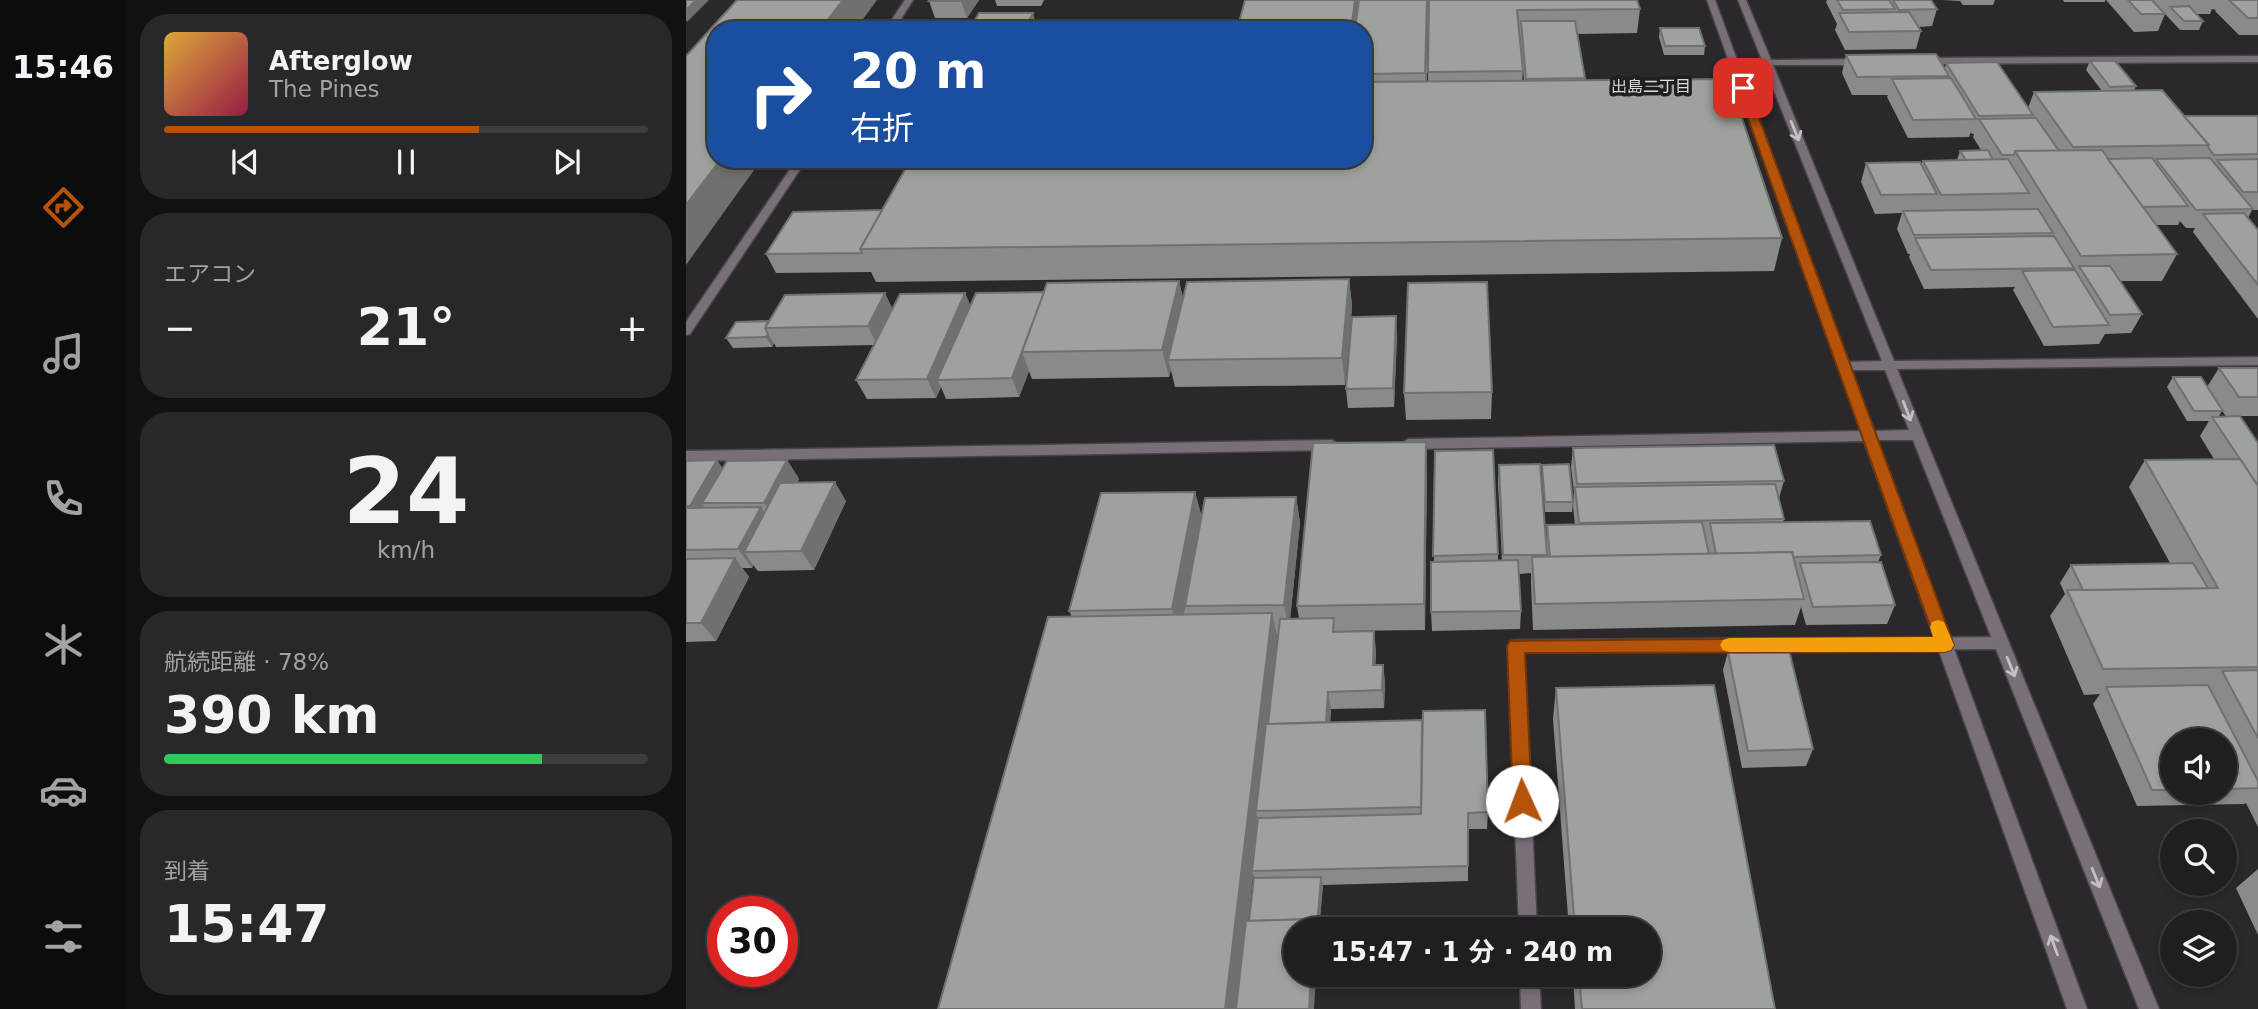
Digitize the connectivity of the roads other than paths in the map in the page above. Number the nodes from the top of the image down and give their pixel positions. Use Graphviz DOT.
graph roads {
  1 [pos="909,0"];
  2 [pos="1711,0"];
  3 [pos="1742,0"];
  4 [pos="895,21"];
  5 [pos="2258,59"];
  6 [pos="1767,62"];
  7 [pos="1871,62"];
  8 [pos="1912,62"];
  9 [pos="1734,63"];
  10 [pos="796,168"];
  11 [pos="686,331"];
  12 [pos="2258,361"];
  13 [pos="1889,365"];
  14 [pos="1844,366"];
  15 [pos="1917,435"];
  16 [pos="1868,436"];
  17 [pos="1397,444"];
  18 [pos="1342,445"];
  19 [pos="686,456"];
  20 [pos="2001,643"];
  21 [pos="1945,645"];
  22 [pos="1527,917"];
  23 [pos="1530,987"];
  24 [pos="1531,1009"];
  25 [pos="2077,1009"];
  26 [pos="2149,1009"];
  1 -- 4 [label="street"];
  2 -- 9 [label="street"];
  3 -- 6 [label="street"];
  5 -- 8 [label="street"];
  6 -- 7 [label="street"];
  6 -- 9 [label="street"];
  6 -- 13 [label="street, one-way"];
  9 -- 14 [label="street"];
  10 -- 11 [label="street"];
  12 -- 13 [label="street"];
  13 -- 14 [label="street"];
  13 -- 15 [label="street, one-way"];
  14 -- 16 [label="street"];
  15 -- 16 [label="street"];
  15 -- 20 [label="street"];
  16 -- 17 [label="street"];
  16 -- 21 [label="street"];
  18 -- 19 [label="street"];
  20 -- 21 [label="street"];
  20 -- 26 [label="street, one-way"];
  21 -- 22 [label="street"];
  25 -- 21 [label="street, one-way"];
  23 -- 24 [label="street"];
}
